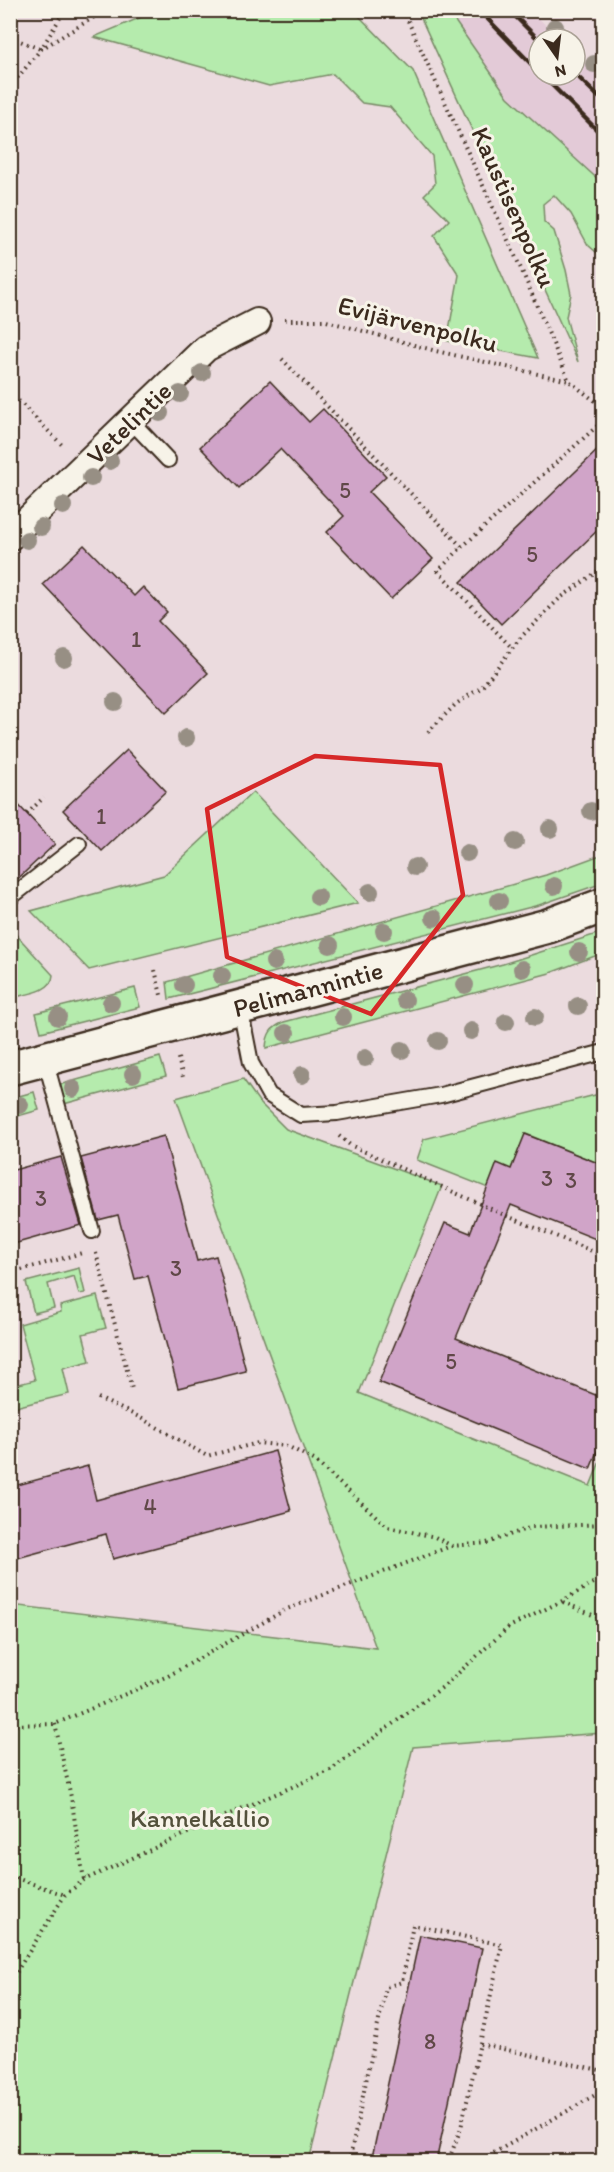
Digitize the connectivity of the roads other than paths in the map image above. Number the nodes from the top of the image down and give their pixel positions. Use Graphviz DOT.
graph roads {
  1 [pos="257,322"];
  2 [pos="131,421"];
  3 [pos="168,460"];
  4 [pos="10,537"];
  5 [pos="79,844"];
  6 [pos="10,898"];
  7 [pos="603,905"];
  8 [pos="240,1007"];
  9 [pos="603,1052"];
  10 [pos="45,1059"];
  11 [pos="10,1068"];
  12 [pos="92,1232"];
  1 -- 2 [label="street, Vetelintie"];
  2 -- 3 [label="lane"];
  2 -- 4 [label="street, Vetelintie"];
  5 -- 6 [label="lane"];
  7 -- 8 [label="street, Pelimannintie"];
  8 -- 9 [label="lane"];
  8 -- 10 [label="street, Pelimannintie"];
  10 -- 11 [label="street, Pelimannintie"];
  10 -- 12 [label="lane"];
}
